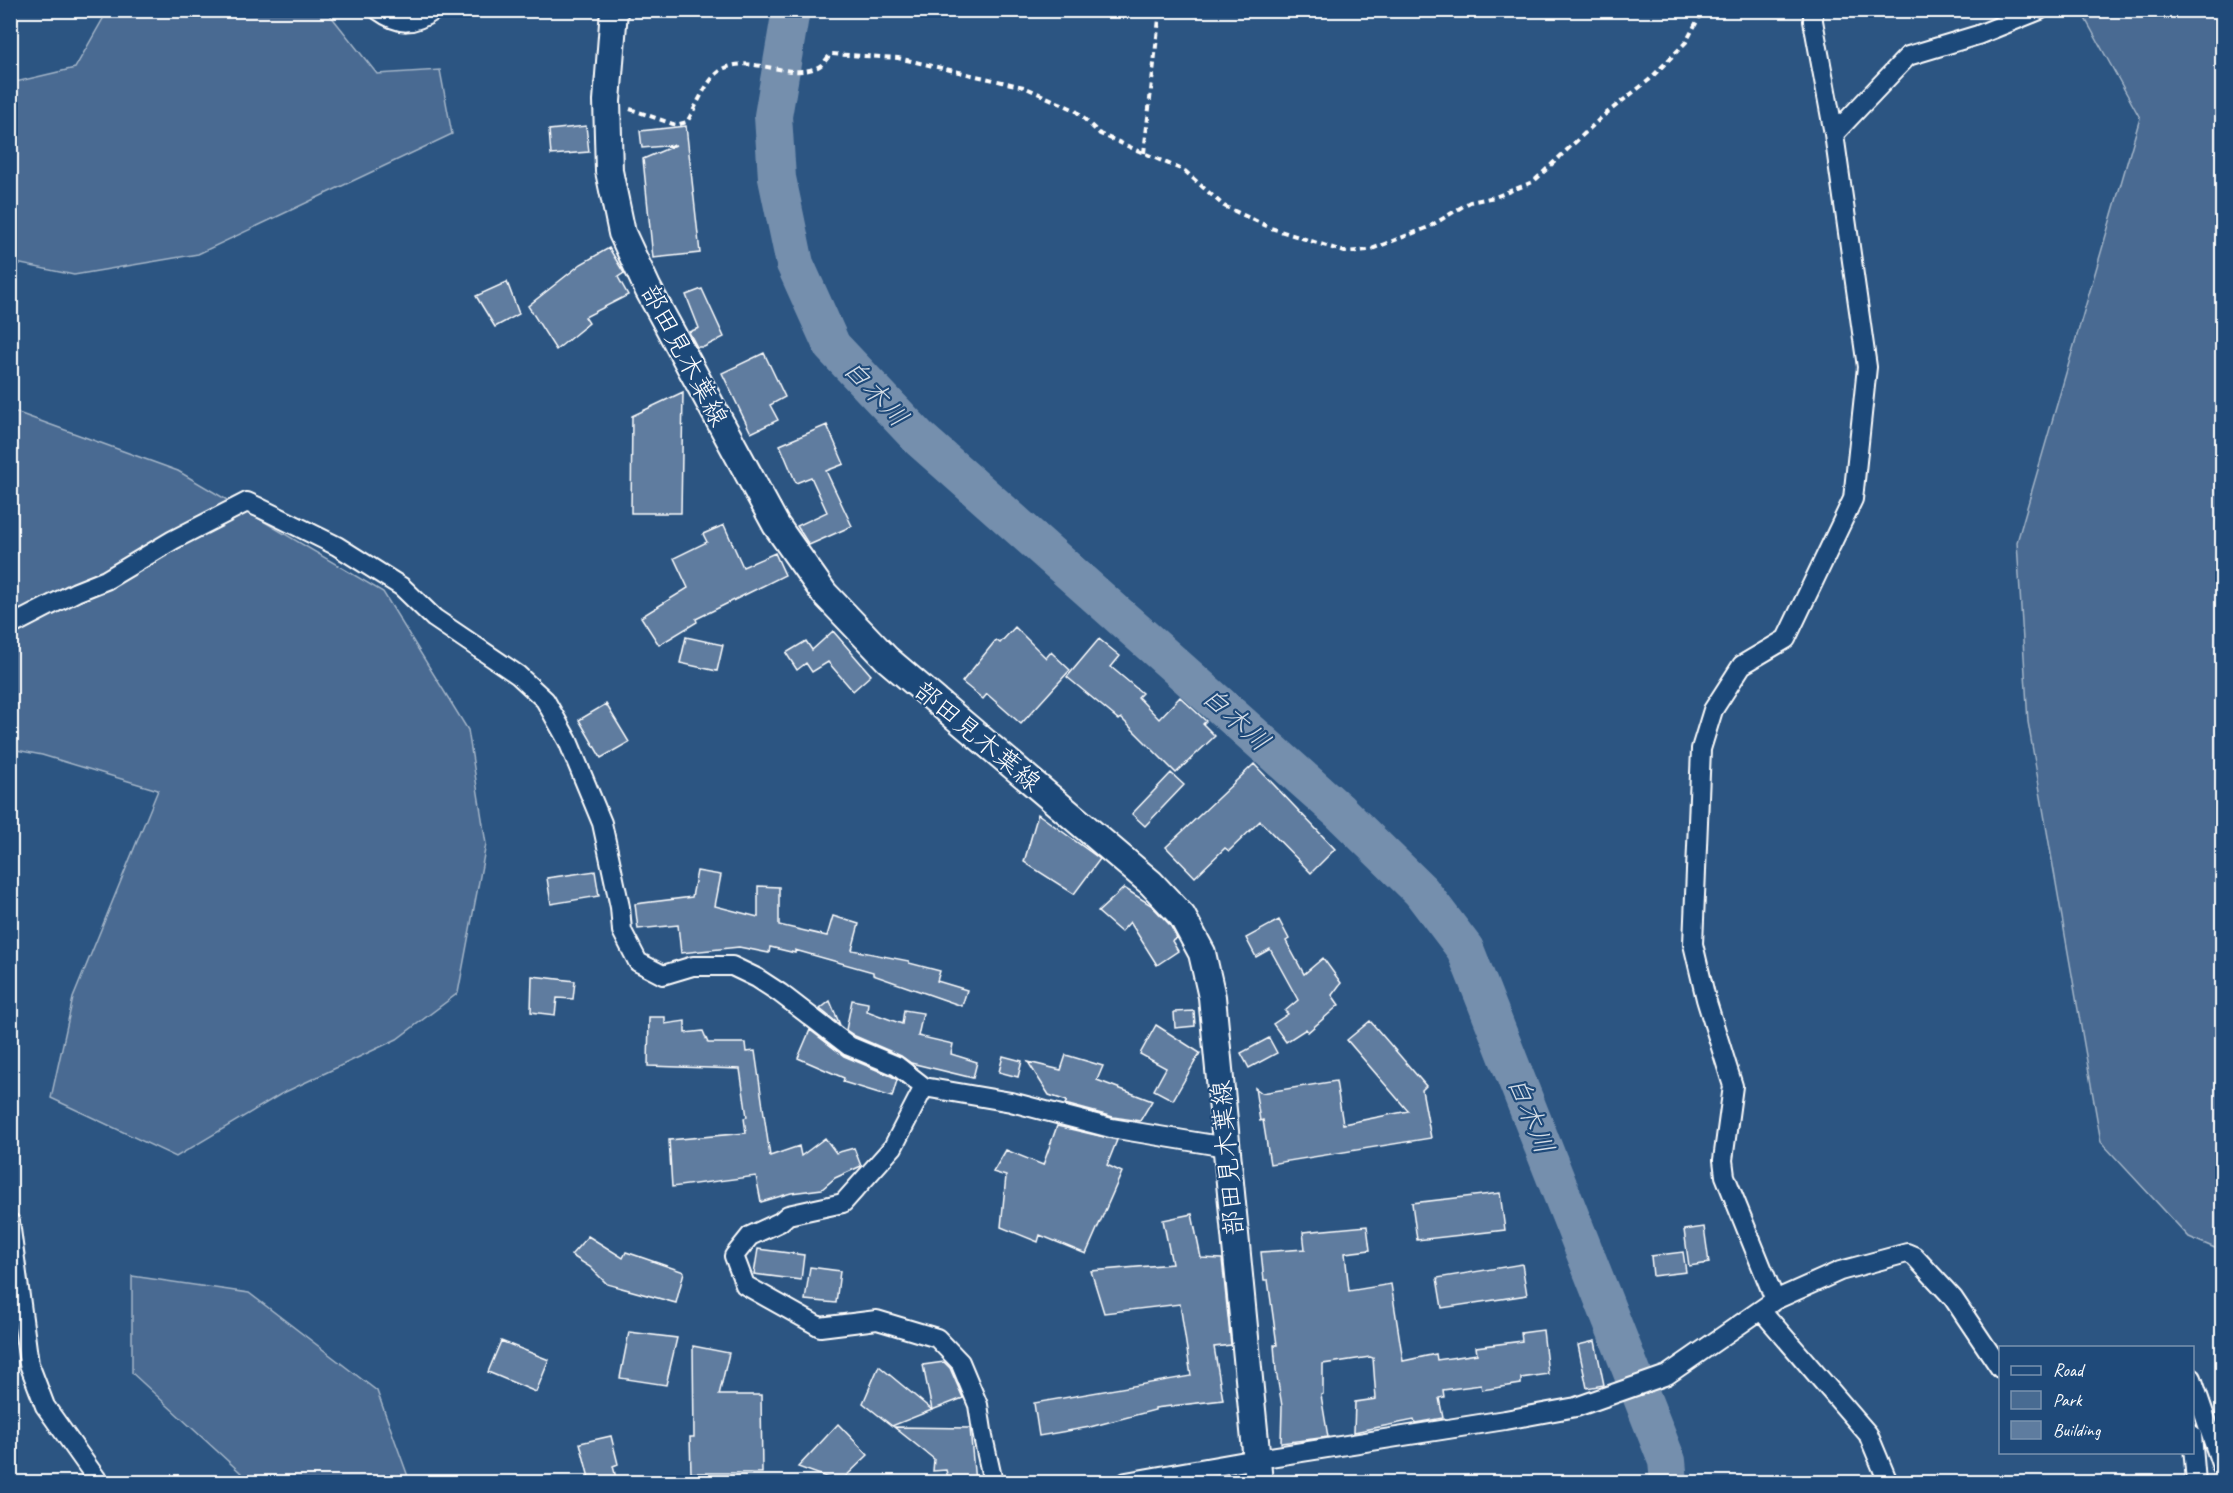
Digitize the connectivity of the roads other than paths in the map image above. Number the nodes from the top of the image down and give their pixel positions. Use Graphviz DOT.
graph roads {
  1 [pos="378,10"];
  2 [pos="435,10"];
  3 [pos="614,10"];
  4 [pos="1813,10"];
  5 [pos="2040,10"];
  6 [pos="1834,134"];
  7 [pos="10,626"];
  8 [pos="924,1087"];
  9 [pos="1226,1147"];
  10 [pos="10,1222"];
  11 [pos="1768,1305"];
  12 [pos="1999,1365"];
  13 [pos="2194,1381"];
  14 [pos="2194,1451"];
  15 [pos="2223,1467"];
  16 [pos="1258,1471"];
  17 [pos="99,1482"];
  18 [pos="993,1482"];
  19 [pos="1126,1482"];
  20 [pos="1888,1482"];
  21 [pos="2196,1482"];
  1 -- 2 [label="street"];
  3 -- 9 [label="main road, 部田見木葉線"];
  4 -- 6 [label="street"];
  5 -- 6 [label="street"];
  6 -- 11 [label="street"];
  7 -- 8 [label="street"];
  8 -- 9 [label="street"];
  8 -- 18 [label="street"];
  9 -- 16 [label="main road, 部田見木葉線"];
  10 -- 17 [label="street"];
  11 -- 12 [label="street"];
  11 -- 16 [label="street"];
  11 -- 20 [label="street"];
  13 -- 15 [label="street"];
  14 -- 21 [label="street"];
  16 -- 19 [label="street"];
}
